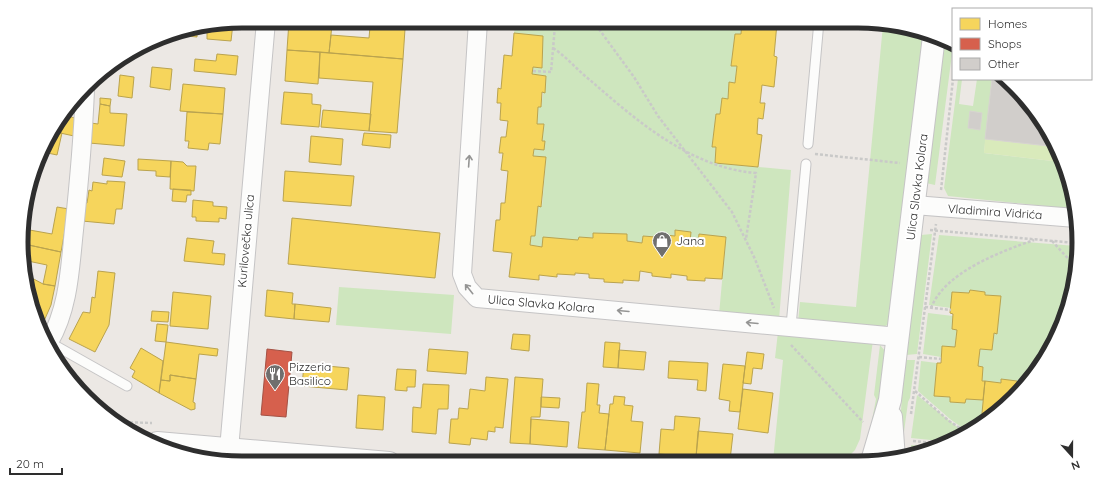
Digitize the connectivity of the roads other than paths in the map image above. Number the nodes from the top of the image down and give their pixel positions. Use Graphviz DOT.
graph roads {
  1 [pos="265,28"];
  2 [pos="478,28"];
  3 [pos="818,28"];
  4 [pos="933,41"];
  5 [pos="85,97"];
  6 [pos="808,144"];
  7 [pos="806,164"];
  8 [pos="914,205"];
  9 [pos="1071,218"];
  10 [pos="786,326"];
  11 [pos="50,337"];
  12 [pos="898,337"];
  13 [pos="54,345"];
  14 [pos="127,386"];
  15 [pos="890,400"];
  16 [pos="180,447"];
  17 [pos="894,453"];
  18 [pos="228,455"];
  19 [pos="248,456"];
  20 [pos="874,456"];
  1 -- 18 [label="street, Kurilovečka ulica"];
  10 -- 2 [label="street, Ulica Slavka Kolara, one-way"];
  3 -- 6 [label="lane"];
  4 -- 8 [label="main road, Ulica Slavka Kolara"];
  5 -- 11 [label="street"];
  7 -- 10 [label="lane"];
  8 -- 9 [label="street, Vladimira Vidrića"];
  8 -- 12 [label="main road, Ulica Slavka Kolara"];
  10 -- 12 [label="street, Ulica Slavka Kolara"];
  12 -- 15 [label="main road, Ulica Slavka Kolara"];
  13 -- 14 [label="lane"];
  15 -- 17 [label="main road, Ulica Slavka Kolara"];
  15 -- 20 [label="main road, Ulica Slavka Kolara"];
  16 -- 18 [label="main road"];
  18 -- 19 [label="main road"];
}
